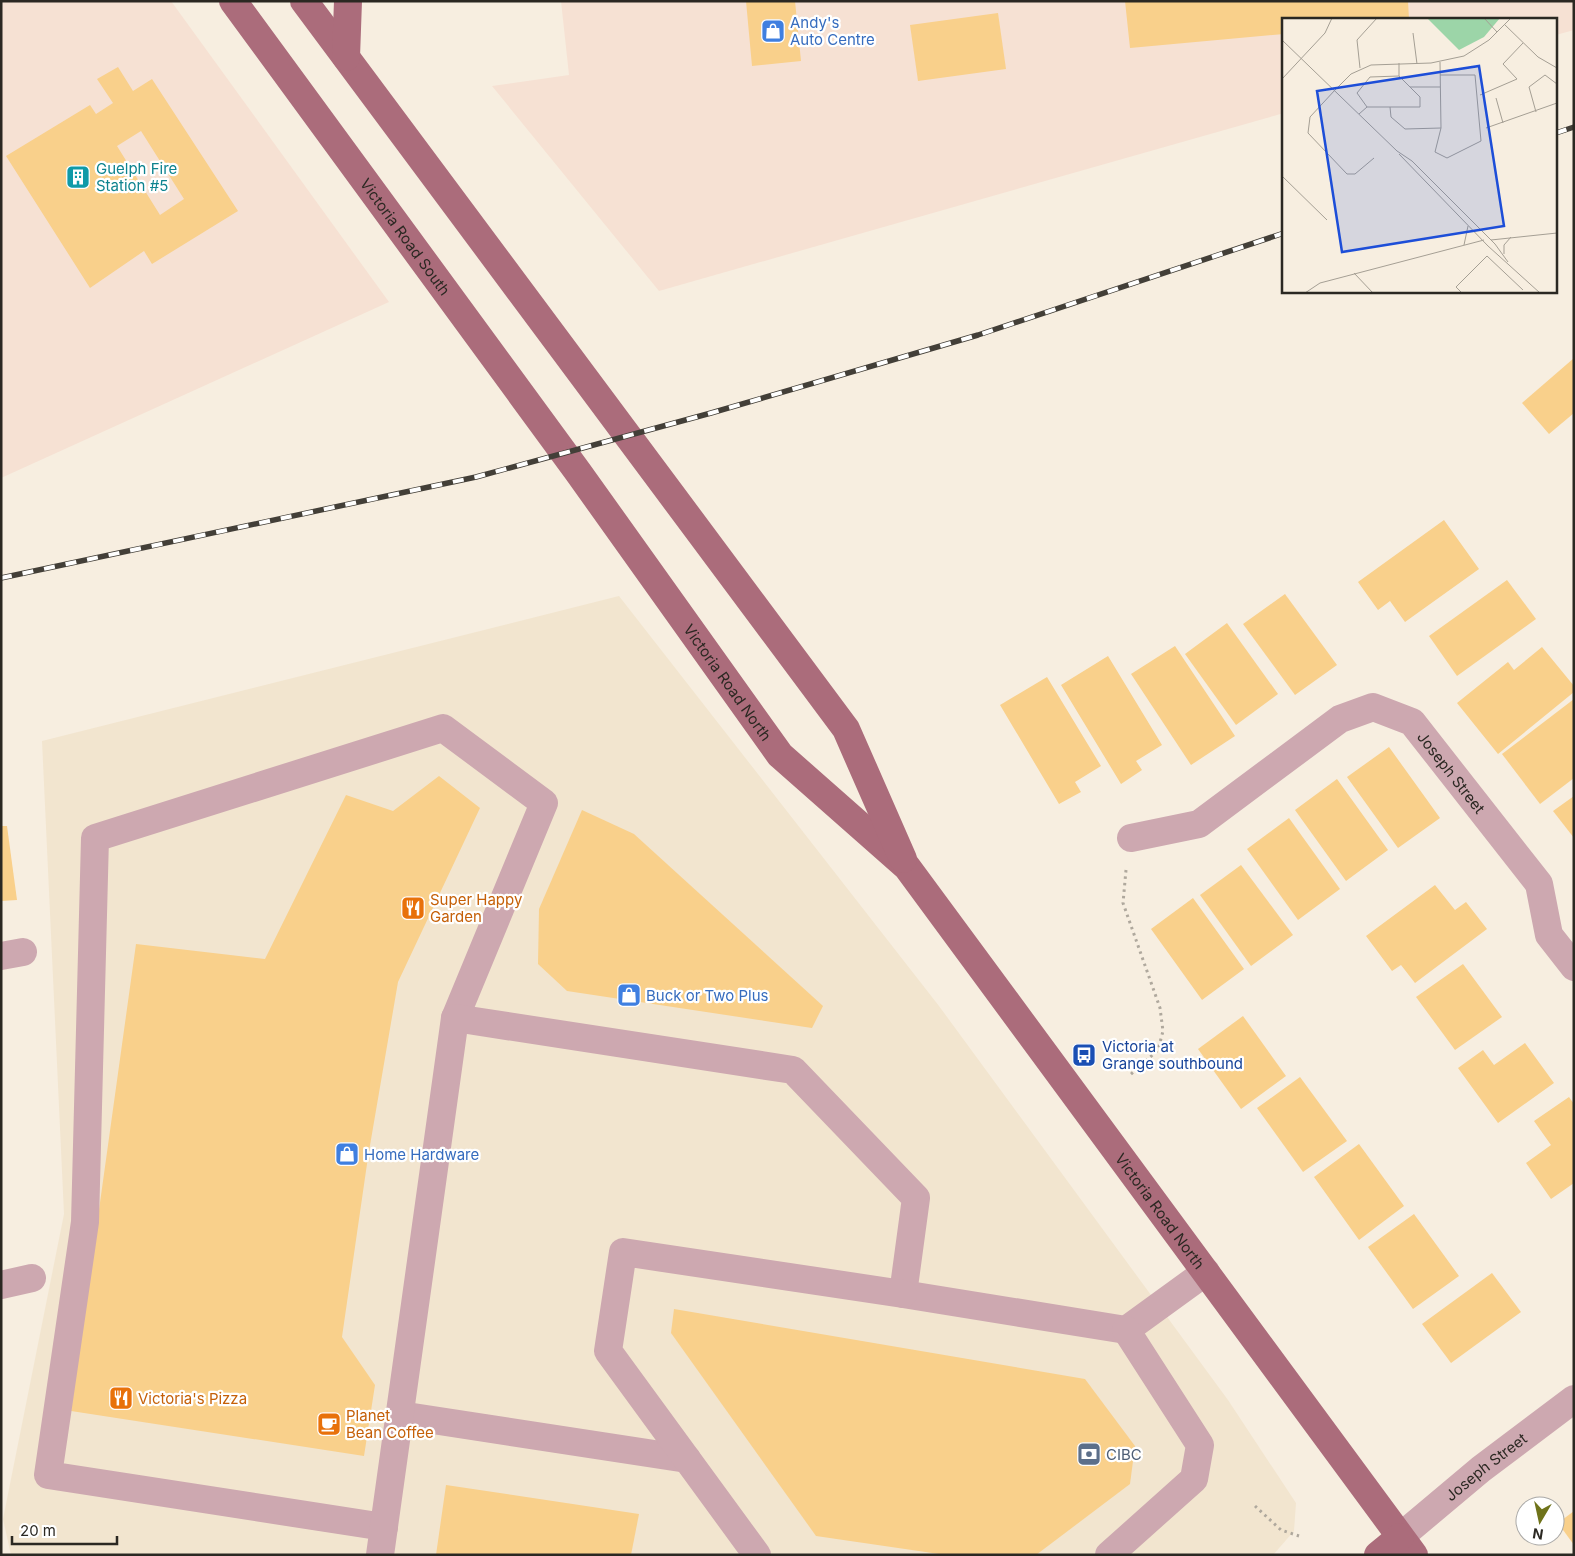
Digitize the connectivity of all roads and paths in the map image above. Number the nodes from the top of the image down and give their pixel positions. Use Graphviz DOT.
graph roads {
  1 [pos="233,1"];
  2 [pos="304,1"];
  3 [pos="348,1"];
  4 [pos="346,57"];
  5 [pos="578,472"];
  6 [pos="1131,838"];
  7 [pos="907,867"];
  8 [pos="1574,967"];
  9 [pos="455,1018"];
  10 [pos="1130,1075"];
  11 [pos="1206,1272"];
  12 [pos="32,1278"];
  13 [pos="1,1285"];
  14 [pos="903,1294"];
  15 [pos="1126,1330"];
  16 [pos="1574,1399"];
  17 [pos="400,1415"];
  18 [pos="687,1460"];
  19 [pos="1255,1506"];
  20 [pos="384,1527"];
  21 [pos="1299,1536"];
  22 [pos="1407,1546"];
  23 [pos="380,1555"];
  24 [pos="757,1555"];
  25 [pos="1109,1555"];
  26 [pos="1378,1555"];
  1 -- 5 [label="main road, Victoria Road South"];
  2 -- 4 [label="main road"];
  3 -- 4 [label="main road"];
  4 -- 7 [label="main road, Victoria Road North"];
  5 -- 7 [label="main road, Victoria Road North"];
  6 -- 8 [label="street, Joseph Street"];
  6 -- 10 [label="path"];
  7 -- 11 [label="main road, Victoria Road North"];
  9 -- 14 [label="street"];
  9 -- 17 [label="street"];
  9 -- 20 [label="street"];
  11 -- 15 [label="street"];
  11 -- 22 [label="main road, Victoria Road North"];
  12 -- 13 [label="street"];
  14 -- 15 [label="street"];
  14 -- 18 [label="street"];
  15 -- 25 [label="street"];
  16 -- 22 [label="street, Joseph Street"];
  17 -- 18 [label="street"];
  17 -- 20 [label="street"];
  18 -- 24 [label="street"];
  19 -- 21 [label="path"];
  20 -- 23 [label="street"];
  22 -- 26 [label="main road"];
}
